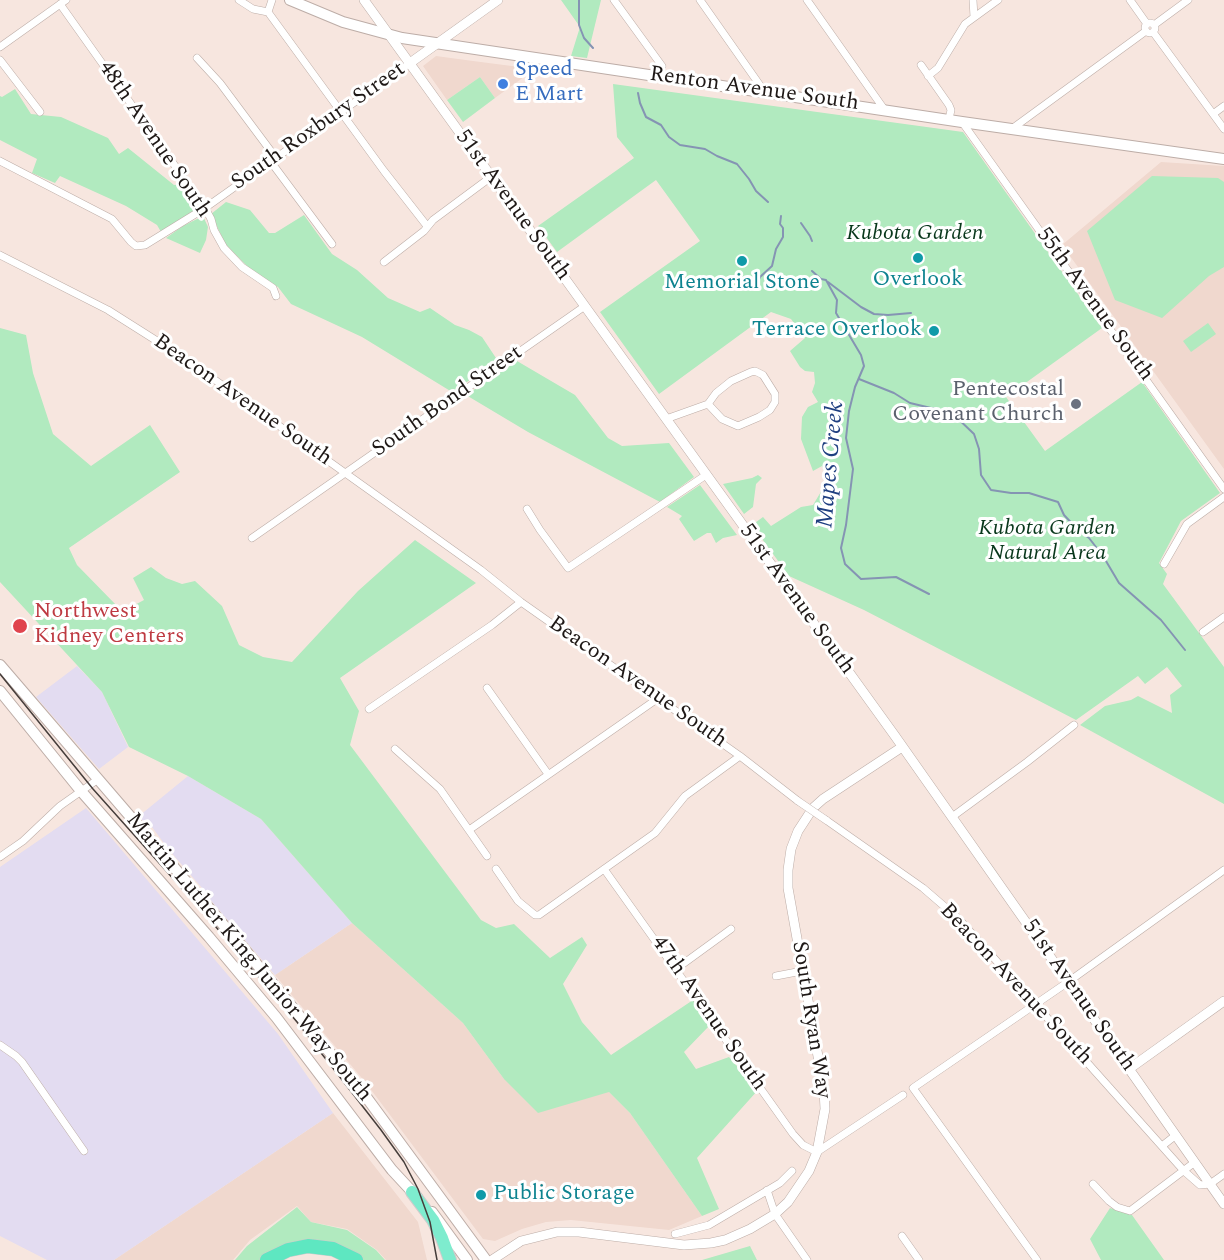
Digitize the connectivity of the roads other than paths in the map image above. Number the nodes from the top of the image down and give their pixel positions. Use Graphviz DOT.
graph roads {
  1 [pos="239,0"];
  2 [pos="272,0"];
  3 [pos="290,0"];
  4 [pos="364,0"];
  5 [pos="498,0"];
  6 [pos="614,0"];
  7 [pos="700,0"];
  8 [pos="807,0"];
  9 [pos="973,0"];
  10 [pos="998,0"];
  11 [pos="1130,0"];
  12 [pos="1188,0"];
  13 [pos="63,2"];
  14 [pos="268,12"];
  15 [pos="974,17"];
  16 [pos="461,27"];
  17 [pos="1150,28"];
  18 [pos="389,36"];
  19 [pos="437,44"];
  20 [pos="0,47"];
  21 [pos="465,48"];
  22 [pos="197,58"];
  23 [pos="0,60"];
  24 [pos="410,63"];
  25 [pos="921,65"];
  26 [pos="662,66"];
  27 [pos="928,76"];
  28 [pos="764,91"];
  29 [pos="1224,106"];
  30 [pos="884,109"];
  31 [pos="39,112"];
  32 [pos="341,112"];
  33 [pos="1213,114"];
  34 [pos="949,119"];
  35 [pos="962,122"];
  36 [pos="1013,128"];
  37 [pos="1224,129"];
  38 [pos="1224,159"];
  39 [pos="273,160"];
  40 [pos="0,161"];
  41 [pos="491,177"];
  42 [pos="205,208"];
  43 [pos="427,226"];
  44 [pos="332,244"];
  45 [pos="0,255"];
  46 [pos="384,262"];
  47 [pos="276,296"];
  48 [pos="585,306"];
  49 [pos="708,404"];
  50 [pos="666,419"];
  51 [pos="345,474"];
  52 [pos="706,475"];
  53 [pos="1224,489"];
  54 [pos="1224,497"];
  55 [pos="527,509"];
  56 [pos="252,538"];
  57 [pos="1164,564"];
  58 [pos="521,602"];
  59 [pos="1224,617"];
  60 [pos="1203,632"];
  61 [pos="0,665"];
  62 [pos="487,688"];
  63 [pos="0,691"];
  64 [pos="657,699"];
  65 [pos="369,709"];
  66 [pos="1074,725"];
  67 [pos="902,747"];
  68 [pos="395,749"];
  69 [pos="740,756"];
  70 [pos="548,774"];
  71 [pos="97,780"];
  72 [pos="81,792"];
  73 [pos="952,817"];
  74 [pos="469,830"];
  75 [pos="487,856"];
  76 [pos="0,857"];
  77 [pos="496,869"];
  78 [pos="604,869"];
  79 [pos="1224,870"];
  80 [pos="731,929"];
  81 [pos="676,969"];
  82 [pos="802,971"];
  83 [pos="776,976"];
  84 [pos="1068,982"];
  85 [pos="1224,1001"];
  86 [pos="1035,1005"];
  87 [pos="0,1045"];
  88 [pos="1130,1069"];
  89 [pos="903,1095"];
  90 [pos="1176,1135"];
  91 [pos="1162,1146"];
  92 [pos="84,1151"];
  93 [pos="817,1152"];
  94 [pos="1195,1162"];
  95 [pos="792,1171"];
  96 [pos="1184,1171"];
  97 [pos="1224,1174"];
  98 [pos="1093,1184"];
  99 [pos="1210,1184"];
  100 [pos="767,1190"];
  101 [pos="412,1192"];
  102 [pos="1224,1204"];
  103 [pos="775,1214"];
  104 [pos="675,1234"];
  105 [pos="902,1236"];
  106 [pos="267,1260"];
  107 [pos="356,1260"];
  108 [pos="450,1260"];
  109 [pos="467,1260"];
  110 [pos="486,1260"];
  111 [pos="492,1260"];
  112 [pos="807,1260"];
  113 [pos="919,1260"];
  114 [pos="1037,1260"];
  1 -- 14 [label="street"];
  2 -- 14 [label="street"];
  3 -- 18 [label="main road, Renton Avenue South"];
  4 -- 18 [label="street, 51st Avenue South"];
  5 -- 16 [label="street, South Roxbury Street"];
  6 -- 26 [label="street"];
  7 -- 28 [label="street"];
  8 -- 30 [label="street"];
  9 -- 15 [label="street"];
  10 -- 15 [label="street"];
  11 -- 17 [label="street"];
  12 -- 17 [label="street"];
  13 -- 20 [label="street"];
  13 -- 42 [label="street, 48th Avenue South"];
  14 -- 32 [label="street"];
  15 -- 27 [label="street"];
  16 -- 19 [label="street, South Roxbury Street"];
  16 -- 21 [label="street"];
  17 -- 33 [label="street"];
  17 -- 36 [label="street"];
  18 -- 19 [label="main road, Renton Avenue South"];
  18 -- 24 [label="street, 51st Avenue South"];
  19 -- 21 [label="main road, Renton Avenue South"];
  19 -- 24 [label="street, South Roxbury Street"];
  21 -- 28 [label="main road, Renton Avenue South"];
  22 -- 39 [label="street"];
  23 -- 31 [label="street"];
  24 -- 32 [label="street, South Roxbury Street"];
  24 -- 41 [label="street, 51st Avenue South"];
  25 -- 27 [label="street"];
  27 -- 34 [label="street"];
  28 -- 30 [label="main road, Renton Avenue South"];
  29 -- 33 [label="street"];
  30 -- 34 [label="main road, Renton Avenue South"];
  32 -- 39 [label="street, South Roxbury Street"];
  32 -- 43 [label="street"];
  33 -- 37 [label="street"];
  34 -- 35 [label="main road, Renton Avenue South"];
  35 -- 36 [label="main road, Renton Avenue South"];
  35 -- 53 [label="street, 55th Avenue South"];
  36 -- 38 [label="main road, Renton Avenue South"];
  39 -- 42 [label="street, South Roxbury Street"];
  39 -- 44 [label="street"];
  40 -- 42 [label="street, South Roxbury Street"];
  41 -- 43 [label="street"];
  41 -- 48 [label="street, 51st Avenue South"];
  42 -- 47 [label="street, 48th Avenue South"];
  43 -- 46 [label="street"];
  45 -- 51 [label="street, Beacon Avenue South"];
  48 -- 50 [label="street, 51st Avenue South"];
  48 -- 51 [label="street, South Bond Street"];
  49 -- 49 [label="street"];
  49 -- 50 [label="street"];
  50 -- 52 [label="street, 51st Avenue South"];
  51 -- 56 [label="street, South Bond Street"];
  51 -- 58 [label="street, Beacon Avenue South"];
  52 -- 55 [label="street"];
  52 -- 67 [label="street, 51st Avenue South"];
  54 -- 57 [label="street"];
  58 -- 64 [label="street, Beacon Avenue South"];
  58 -- 65 [label="street"];
  59 -- 60 [label="street"];
  61 -- 71 [label="main road, Martin Luther King Junior Way South"];
  62 -- 70 [label="street"];
  63 -- 72 [label="main road, Martin Luther King Junior Way South"];
  64 -- 69 [label="street, Beacon Avenue South"];
  64 -- 70 [label="street"];
  66 -- 73 [label="street"];
  67 -- 73 [label="street, 51st Avenue South"];
  67 -- 82 [label="street, South Ryan Way"];
  68 -- 74 [label="street"];
  69 -- 78 [label="street"];
  69 -- 86 [label="street, Beacon Avenue South, bridge"];
  70 -- 74 [label="street"];
  71 -- 72 [label="street"];
  71 -- 110 [label="main road, Martin Luther King Junior Way South"];
  72 -- 76 [label="street"];
  72 -- 101 [label="main road, Martin Luther King Junior Way South"];
  73 -- 84 [label="street, 51st Avenue South"];
  74 -- 75 [label="street"];
  77 -- 78 [label="street"];
  78 -- 81 [label="street, 47th Avenue South"];
  79 -- 84 [label="street"];
  80 -- 81 [label="street"];
  81 -- 93 [label="street, 47th Avenue South"];
  82 -- 83 [label="street"];
  82 -- 93 [label="street, South Ryan Way"];
  84 -- 86 [label="street"];
  84 -- 88 [label="street, 51st Avenue South"];
  85 -- 88 [label="street"];
  86 -- 91 [label="street, Beacon Avenue South"];
  86 -- 114 [label="street"];
  87 -- 92 [label="street"];
  88 -- 90 [label="street, 51st Avenue South"];
  89 -- 93 [label="street"];
  90 -- 91 [label="street"];
  90 -- 94 [label="street, 51st Avenue South"];
  91 -- 96 [label="street, Beacon Avenue South"];
  93 -- 103 [label="street, South Ryan Way"];
  94 -- 96 [label="street"];
  94 -- 99 [label="street, 51st Avenue South"];
  95 -- 100 [label="street"];
  96 -- 98 [label="street"];
  96 -- 99 [label="street, Beacon Avenue South"];
  97 -- 99 [label="street"];
  99 -- 102 [label="street, 51st Avenue South"];
  100 -- 103 [label="street"];
  100 -- 104 [label="street"];
  101 -- 108 [label="highway"];
  101 -- 109 [label="main road, Martin Luther King Junior Way South"];
  103 -- 111 [label="street, South Ryan Way"];
  103 -- 112 [label="street"];
  105 -- 113 [label="street"];
  106 -- 107 [label="highway"];
}
